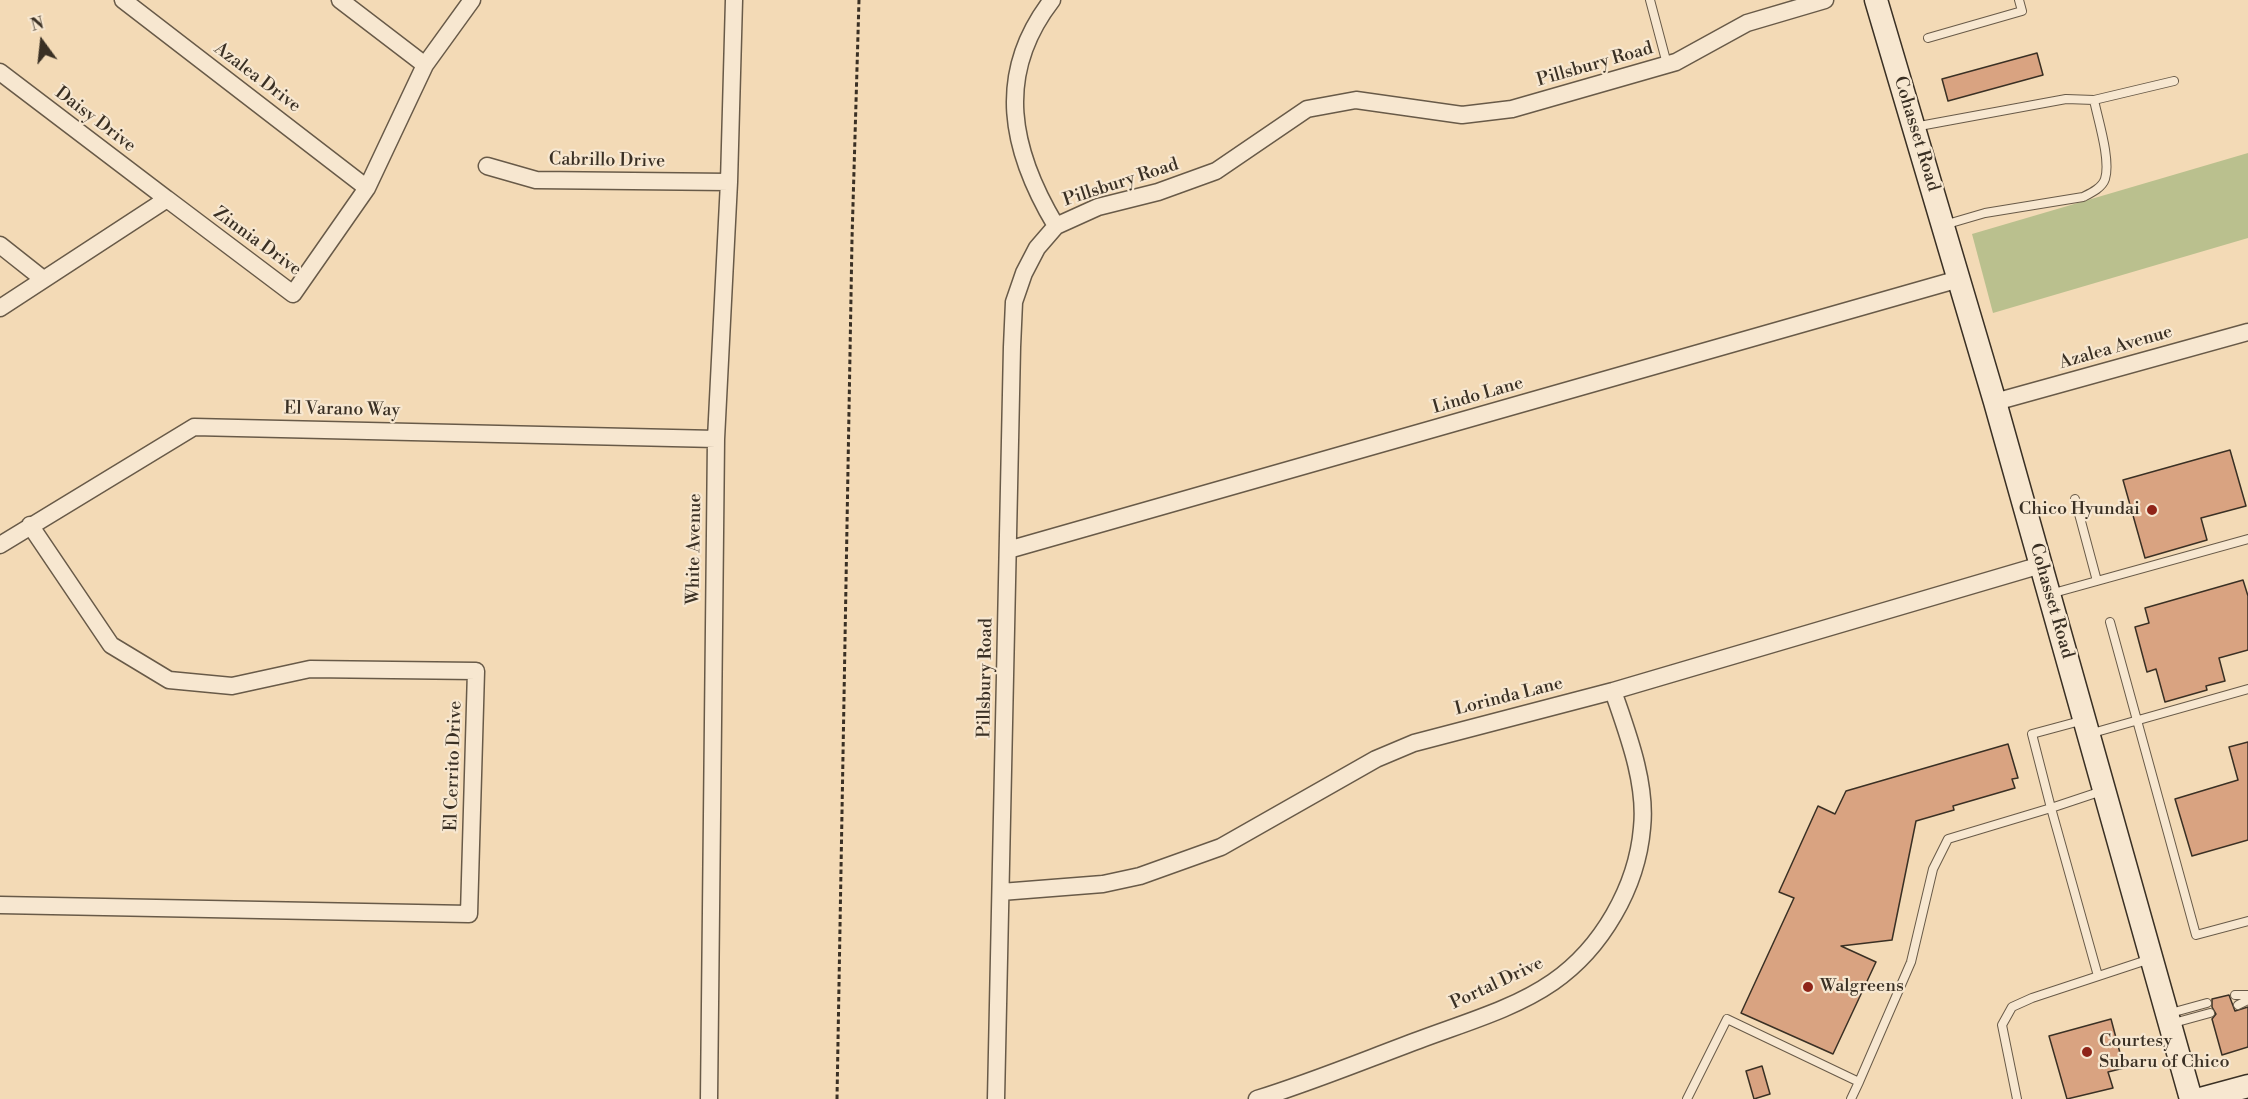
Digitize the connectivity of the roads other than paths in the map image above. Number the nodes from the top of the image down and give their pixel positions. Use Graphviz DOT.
graph roads {
  1 [pos="123,0"];
  2 [pos="340,0"];
  3 [pos="472,0"];
  4 [pos="734,0"];
  5 [pos="1052,0"];
  6 [pos="1650,0"];
  7 [pos="1825,0"];
  8 [pos="1876,0"];
  9 [pos="2019,0"];
  10 [pos="1928,38"];
  11 [pos="1667,64"];
  12 [pos="425,65"];
  13 [pos="0,72"];
  14 [pos="2174,81"];
  15 [pos="2094,99"];
  16 [pos="1914,128"];
  17 [pos="487,166"];
  18 [pos="729,182"];
  19 [pos="367,188"];
  20 [pos="167,199"];
  21 [pos="1943,225"];
  22 [pos="1056,226"];
  23 [pos="0,245"];
  24 [pos="43,279"];
  25 [pos="1959,279"];
  26 [pos="0,308"];
  27 [pos="2248,332"];
  28 [pos="1995,402"];
  29 [pos="716,438"];
  30 [pos="2075,499"];
  31 [pos="30,525"];
  32 [pos="2248,539"];
  33 [pos="0,545"];
  34 [pos="1008,550"];
  35 [pos="2041,565"];
  36 [pos="2097,581"];
  37 [pos="2049,594"];
  38 [pos="2110,622"];
  39 [pos="2248,689"];
  40 [pos="1612,691"];
  41 [pos="2137,720"];
  42 [pos="2086,727"];
  43 [pos="2104,791"];
  44 [pos="2051,808"];
  45 [pos="1001,892"];
  46 [pos="0,905"];
  47 [pos="2248,921"];
  48 [pos="2151,959"];
  49 [pos="2098,976"];
  50 [pos="2235,995"];
  51 [pos="2248,995"];
  52 [pos="2248,1000"];
  53 [pos="2207,1003"];
  54 [pos="2238,1005"];
  55 [pos="2210,1012"];
  56 [pos="2168,1019"];
  57 [pos="1859,1082"];
  58 [pos="2248,1086"];
  59 [pos="710,1099"];
  60 [pos="996,1099"];
  61 [pos="1257,1099"];
  62 [pos="1687,1099"];
  63 [pos="1851,1099"];
  64 [pos="2017,1099"];
  65 [pos="2191,1099"];
  66 [pos="2200,1099"];
  1 -- 19 [label="street, Azalea Drive"];
  2 -- 12 [label="street"];
  3 -- 12 [label="street, Zinnia Drive"];
  4 -- 18 [label="street, White Avenue"];
  5 -- 22 [label="street"];
  6 -- 11 [label="lane"];
  7 -- 11 [label="street, Pillsbury Road"];
  8 -- 16 [label="street, Cohasset Road"];
  9 -- 10 [label="lane"];
  11 -- 22 [label="street, Pillsbury Road"];
  12 -- 19 [label="street, Zinnia Drive"];
  13 -- 20 [label="street, Daisy Drive"];
  14 -- 15 [label="lane"];
  15 -- 16 [label="lane"];
  15 -- 21 [label="lane"];
  16 -- 21 [label="street, Cohasset Road"];
  17 -- 18 [label="street, Cabrillo Drive"];
  18 -- 29 [label="street, White Avenue"];
  19 -- 20 [label="street, Zinnia Drive"];
  20 -- 24 [label="street"];
  21 -- 25 [label="street, Cohasset Road"];
  22 -- 34 [label="street, Pillsbury Road"];
  23 -- 24 [label="street"];
  24 -- 26 [label="street"];
  25 -- 28 [label="street, Cohasset Road"];
  25 -- 34 [label="street, Lindo Lane"];
  27 -- 28 [label="street, Azalea Avenue"];
  28 -- 35 [label="street, Cohasset Road"];
  29 -- 31 [label="street, El Varano Way"];
  29 -- 59 [label="street, White Avenue"];
  30 -- 36 [label="lane"];
  31 -- 33 [label="street, El Varano Way"];
  31 -- 46 [label="street, El Cerrito Drive"];
  32 -- 36 [label="lane"];
  34 -- 45 [label="street, Pillsbury Road"];
  35 -- 37 [label="street, Cohasset Road"];
  35 -- 40 [label="street, Lorinda Lane"];
  36 -- 37 [label="lane"];
  37 -- 42 [label="street, Cohasset Road"];
  38 -- 41 [label="lane"];
  39 -- 41 [label="lane"];
  40 -- 45 [label="street, Lorinda Lane"];
  40 -- 61 [label="street, Portal Drive"];
  41 -- 42 [label="lane"];
  41 -- 47 [label="lane"];
  42 -- 43 [label="street, Cohasset Road"];
  42 -- 44 [label="lane"];
  43 -- 44 [label="lane"];
  43 -- 48 [label="street, Cohasset Road"];
  44 -- 49 [label="lane"];
  44 -- 57 [label="lane"];
  45 -- 60 [label="street, Pillsbury Road"];
  48 -- 49 [label="lane"];
  48 -- 56 [label="street, Cohasset Road"];
  49 -- 64 [label="lane"];
  50 -- 51 [label="lane"];
  52 -- 54 [label="lane"];
  53 -- 56 [label="lane"];
  55 -- 56 [label="lane"];
  56 -- 65 [label="street, Cohasset Road"];
  57 -- 62 [label="lane"];
  57 -- 63 [label="lane"];
  58 -- 66 [label="street"];
}
